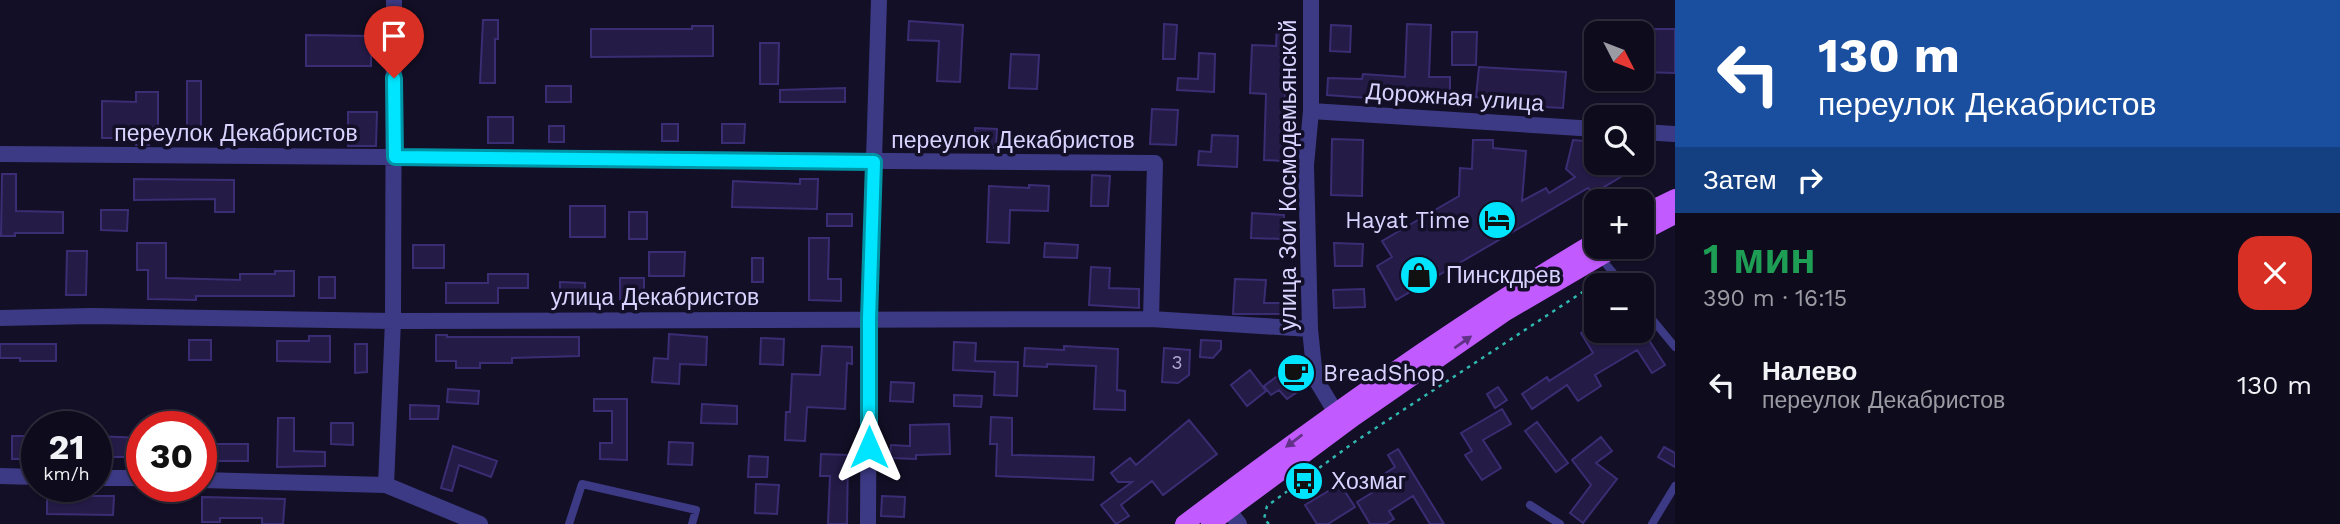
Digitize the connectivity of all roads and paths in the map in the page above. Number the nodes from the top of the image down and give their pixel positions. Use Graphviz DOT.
graph roads {
  1 [pos="394,0"];
  2 [pos="879,0"];
  3 [pos="1311,0"];
  4 [pos="1311,111"];
  5 [pos="1584,128"];
  6 [pos="1654,133"];
  7 [pos="1675,134"];
  8 [pos="0,154"];
  9 [pos="395,157"];
  10 [pos="874,162"];
  11 [pos="1675,198"];
  12 [pos="1654,208"];
  13 [pos="1675,215"];
  14 [pos="1654,226"];
  15 [pos="1584,256"];
  16 [pos="1604,259"];
  17 [pos="1612,272"];
  18 [pos="0,318"];
  19 [pos="869,319"];
  20 [pos="1151,319"];
  21 [pos="393,321"];
  22 [pos="1654,322"];
  23 [pos="1310,329"];
  24 [pos="1675,347"];
  25 [pos="1339,418"];
  26 [pos="0,476"];
  27 [pos="21,477"];
  28 [pos="217,480"];
  29 [pos="386,485"];
  30 [pos="1675,486"];
  31 [pos="1531,505"];
  32 [pos="1229,511"];
  33 [pos="480,524"];
  34 [pos="569,524"];
  35 [pos="692,524"];
  36 [pos="869,524"];
  37 [pos="1184,524"];
  38 [pos="1210,524"];
  39 [pos="1269,524"];
  40 [pos="1560,524"];
  41 [pos="1652,524"];
  1 -- 9 [label="street"];
  2 -- 10 [label="street"];
  3 -- 4 [label="street, улица Зои Космодемьянской"];
  4 -- 5 [label="street, Дорожная улица"];
  4 -- 23 [label="street, улица Зои Космодемьянской"];
  6 -- 7 [label="street"];
  8 -- 9 [label="street, переулок Декабристов"];
  9 -- 10 [label="street, переулок Декабристов"];
  9 -- 21 [label="street"];
  10 -- 19 [label="street"];
  10 -- 20 [label="street, переулок Декабристов"];
  11 -- 12 [label="main road"];
  13 -- 14 [label="main road"];
  15 -- 25 [label="main road"];
  16 -- 17 [label="lane"];
  17 -- 39 [label="path"];
  18 -- 21 [label="street, улица Декабристов"];
  19 -- 20 [label="street, улица Декабристов"];
  19 -- 21 [label="street, улица Декабристов"];
  19 -- 36 [label="street"];
  20 -- 23 [label="street, улица Декабристов"];
  21 -- 29 [label="street"];
  22 -- 24 [label="lane"];
  23 -- 25 [label="street, улица Зои Космодемьянской"];
  25 -- 32 [label="main road"];
  26 -- 27 [label="street"];
  28 -- 29 [label="street"];
  29 -- 33 [label="street"];
  30 -- 41 [label="lane"];
  31 -- 40 [label="lane"];
  32 -- 37 [label="main road"];
  32 -- 38 [label="main road"];
  34 -- 35 [label="lane"];
}
